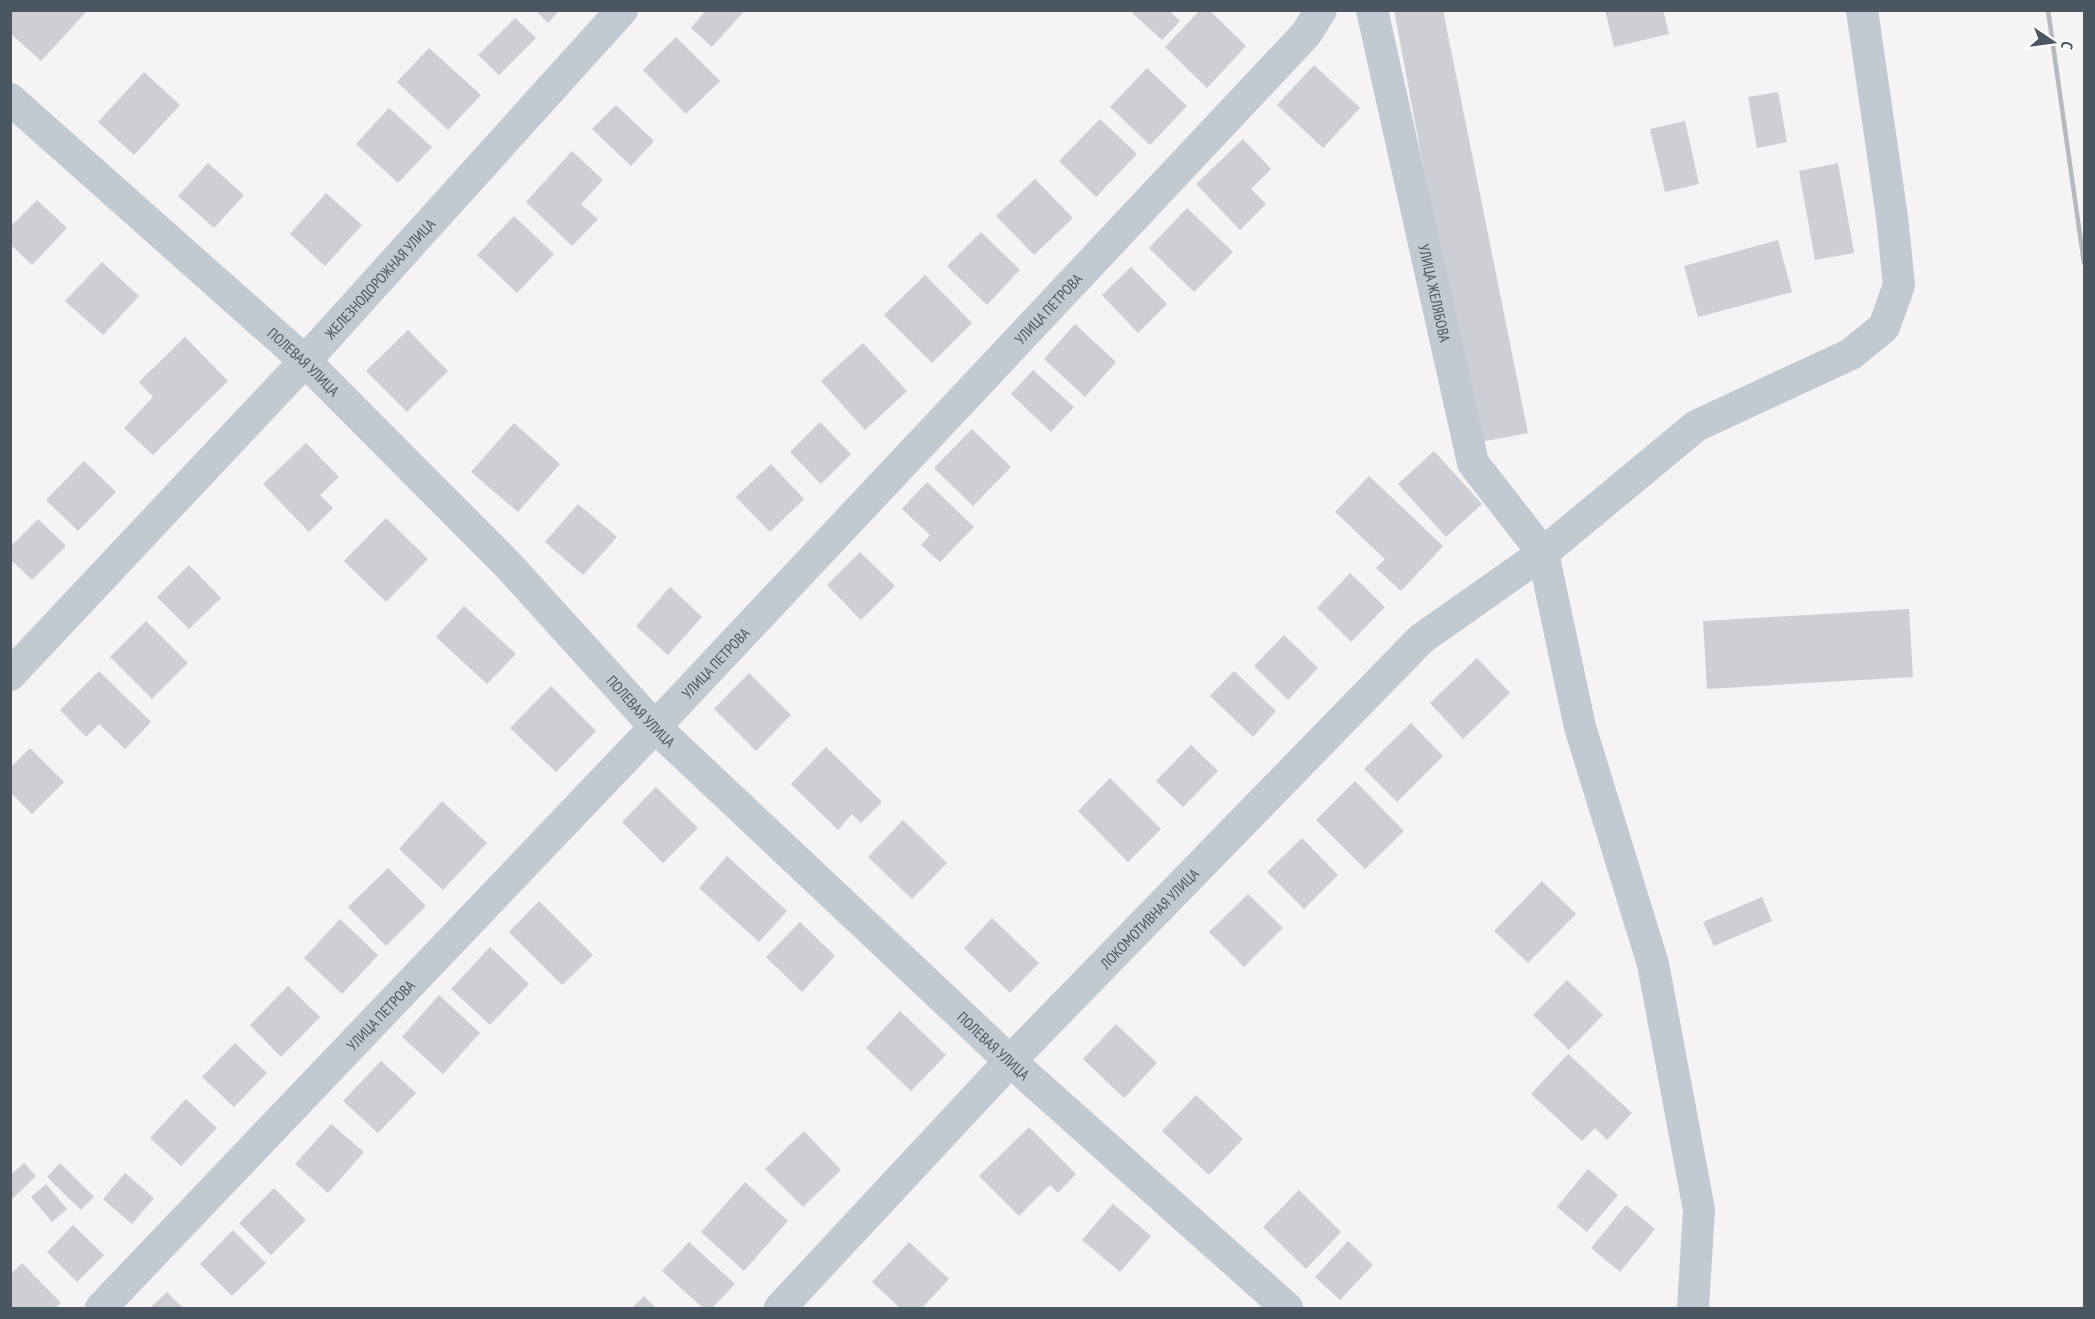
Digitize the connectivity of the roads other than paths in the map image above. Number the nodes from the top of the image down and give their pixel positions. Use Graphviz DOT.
graph roads {
  1 [pos="622,10"];
  2 [pos="1321,10"];
  3 [pos="1372,10"];
  4 [pos="1862,10"];
  5 [pos="10,99"];
  6 [pos="305,362"];
  7 [pos="1543,553"];
  8 [pos="10,675"];
  9 [pos="655,727"];
  10 [pos="1010,1061"];
  11 [pos="101,1308"];
  12 [pos="780,1308"];
  13 [pos="1287,1308"];
  14 [pos="1693,1308"];
  1 -- 6 [label="street, ЖЕЛЕЗНОДОРОЖНАЯ УЛИЦА"];
  2 -- 9 [label="street, УЛИЦА ПЕТРОВА"];
  3 -- 7 [label="street, УЛИЦА ЖЕЛЯБОВА"];
  4 -- 7 [label="street, ЛОКОМОТИВНАЯ УЛИЦА"];
  5 -- 6 [label="street, ПОЛЕВАЯ УЛИЦА"];
  6 -- 8 [label="street, ЖЕЛЕЗНОДОРОЖНАЯ УЛИЦА"];
  6 -- 9 [label="street, ПОЛЕВАЯ УЛИЦА"];
  7 -- 10 [label="street, ЛОКОМОТИВНАЯ УЛИЦА"];
  7 -- 14 [label="street"];
  9 -- 10 [label="street, ПОЛЕВАЯ УЛИЦА"];
  9 -- 11 [label="street, УЛИЦА ПЕТРОВА"];
  10 -- 12 [label="street, ЛОКОМОТИВНАЯ УЛИЦА"];
  10 -- 13 [label="street, ПОЛЕВАЯ УЛИЦА"];
}
